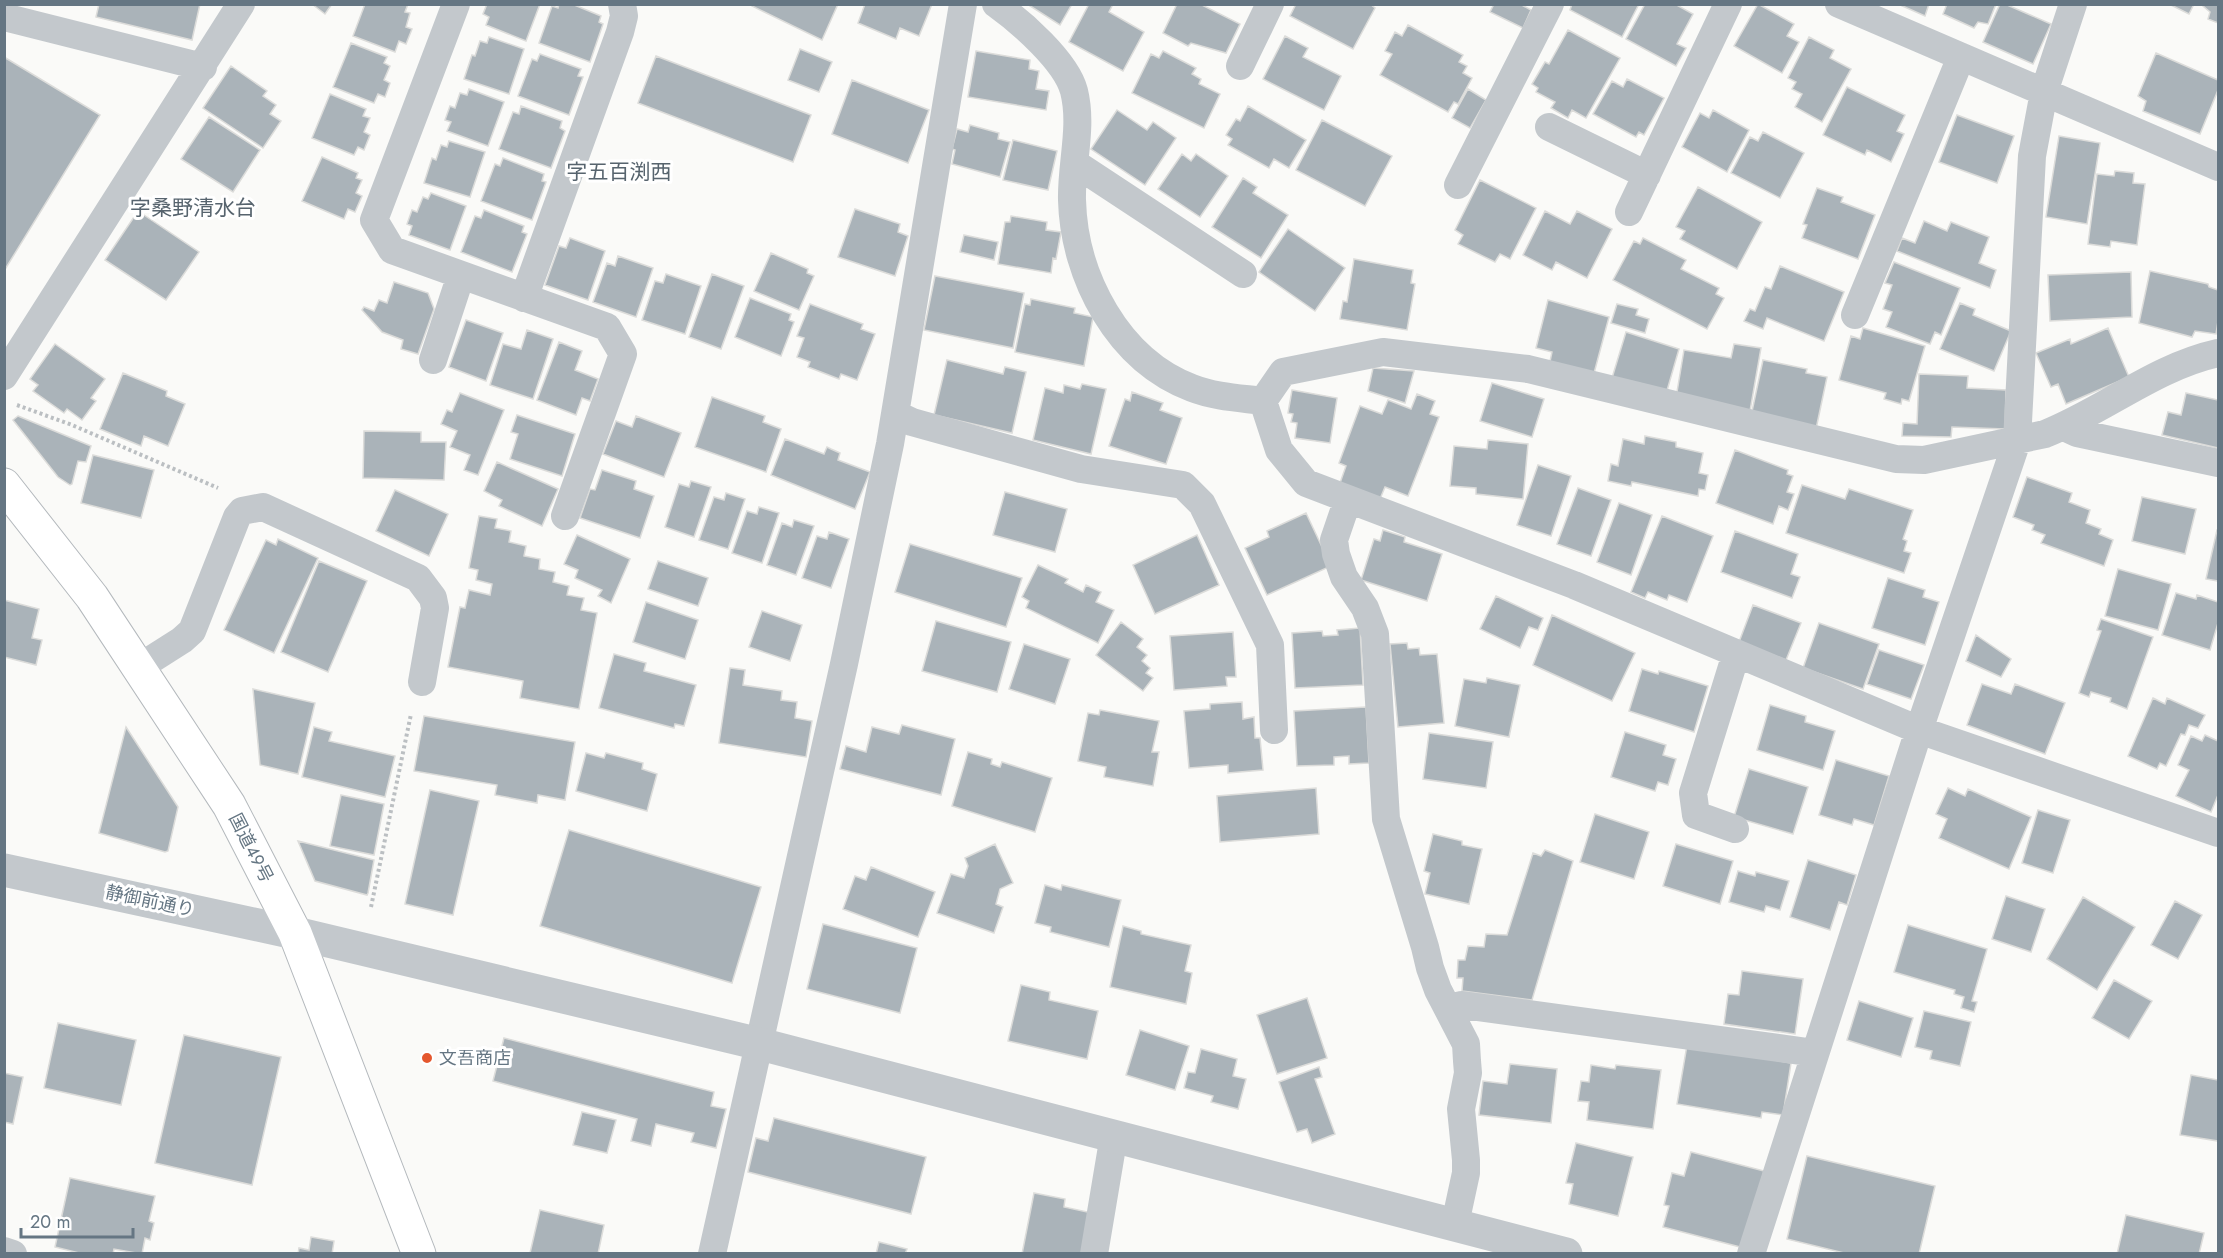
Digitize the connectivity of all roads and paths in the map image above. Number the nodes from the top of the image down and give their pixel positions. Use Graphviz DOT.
graph roads {
  1 [pos="242,4"];
  2 [pos="456,4"];
  3 [pos="622,4"];
  4 [pos="963,4"];
  5 [pos="996,4"];
  6 [pos="1270,4"];
  7 [pos="1550,4"];
  8 [pos="1728,4"];
  9 [pos="1839,4"];
  10 [pos="2073,4"];
  11 [pos="4,17"];
  12 [pos="1961,57"];
  13 [pos="1239,66"];
  14 [pos="203,67"];
  15 [pos="2044,92"];
  16 [pos="1549,127"];
  17 [pos="1076,165"];
  18 [pos="2218,167"];
  19 [pos="1647,175"];
  20 [pos="1458,185"];
  21 [pos="1629,212"];
  22 [pos="1243,274"];
  23 [pos="461,275"];
  24 [pos="524,298"];
  25 [pos="1855,315"];
  26 [pos="2218,353"];
  27 [pos="433,360"];
  28 [pos="4,376"];
  29 [pos="1263,401"];
  30 [pos="16,405"];
  31 [pos="896,414"];
  32 [pos="2064,427"];
  33 [pos="2017,441"];
  34 [pos="2218,463"];
  35 [pos="4,485"];
  36 [pos="1348,499"];
  37 [pos="263,507"];
  38 [pos="565,516"];
  39 [pos="1736,654"];
  40 [pos="138,668"];
  41 [pos="422,682"];
  42 [pos="1274,730"];
  43 [pos="1919,730"];
  44 [pos="1735,829"];
  45 [pos="2218,833"];
  46 [pos="4,870"];
  47 [pos="371,907"];
  48 [pos="295,933"];
  49 [pos="1449,1008"];
  50 [pos="760,1044"];
  51 [pos="1815,1053"];
  52 [pos="1114,1135"];
  53 [pos="1455,1224"];
  54 [pos="4,1251"];
  55 [pos="13,1254"];
  56 [pos="419,1254"];
  57 [pos="712,1254"];
  58 [pos="1094,1254"];
  59 [pos="1566,1254"];
  60 [pos="1751,1254"];
  1 -- 14 [label="street"];
  2 -- 23 [label="street"];
  3 -- 24 [label="street"];
  4 -- 31 [label="street"];
  5 -- 17 [label="street"];
  6 -- 13 [label="street"];
  7 -- 20 [label="street"];
  8 -- 19 [label="street"];
  9 -- 12 [label="street"];
  10 -- 15 [label="street"];
  11 -- 14 [label="street"];
  12 -- 15 [label="street"];
  12 -- 25 [label="street"];
  14 -- 28 [label="street"];
  15 -- 18 [label="street"];
  15 -- 33 [label="street"];
  16 -- 19 [label="street"];
  17 -- 22 [label="street"];
  17 -- 29 [label="street"];
  19 -- 21 [label="street"];
  23 -- 24 [label="street"];
  23 -- 27 [label="street"];
  24 -- 38 [label="street"];
  26 -- 32 [label="street"];
  29 -- 33 [label="street"];
  29 -- 36 [label="street"];
  30 -- 37 [label="path"];
  31 -- 42 [label="street"];
  31 -- 50 [label="street"];
  32 -- 33 [label="street"];
  32 -- 34 [label="street"];
  33 -- 43 [label="street"];
  35 -- 40 [label="highway, 国道49号"];
  36 -- 39 [label="street"];
  36 -- 49 [label="street"];
  37 -- 40 [label="street"];
  37 -- 41 [label="street"];
  39 -- 43 [label="street"];
  39 -- 44 [label="street"];
  40 -- 48 [label="highway, 国道49号"];
  41 -- 47 [label="path"];
  43 -- 45 [label="street"];
  43 -- 51 [label="street"];
  46 -- 48 [label="street, 静御前通り"];
  48 -- 50 [label="street, 静御前通り"];
  48 -- 56 [label="highway, 国道49号"];
  49 -- 51 [label="street"];
  49 -- 53 [label="street"];
  50 -- 52 [label="street, 静御前通り"];
  50 -- 57 [label="street"];
  51 -- 60 [label="street"];
  52 -- 53 [label="street, 静御前通り"];
  52 -- 58 [label="street"];
  53 -- 59 [label="street, 静御前通り"];
  54 -- 55 [label="street"];
}
